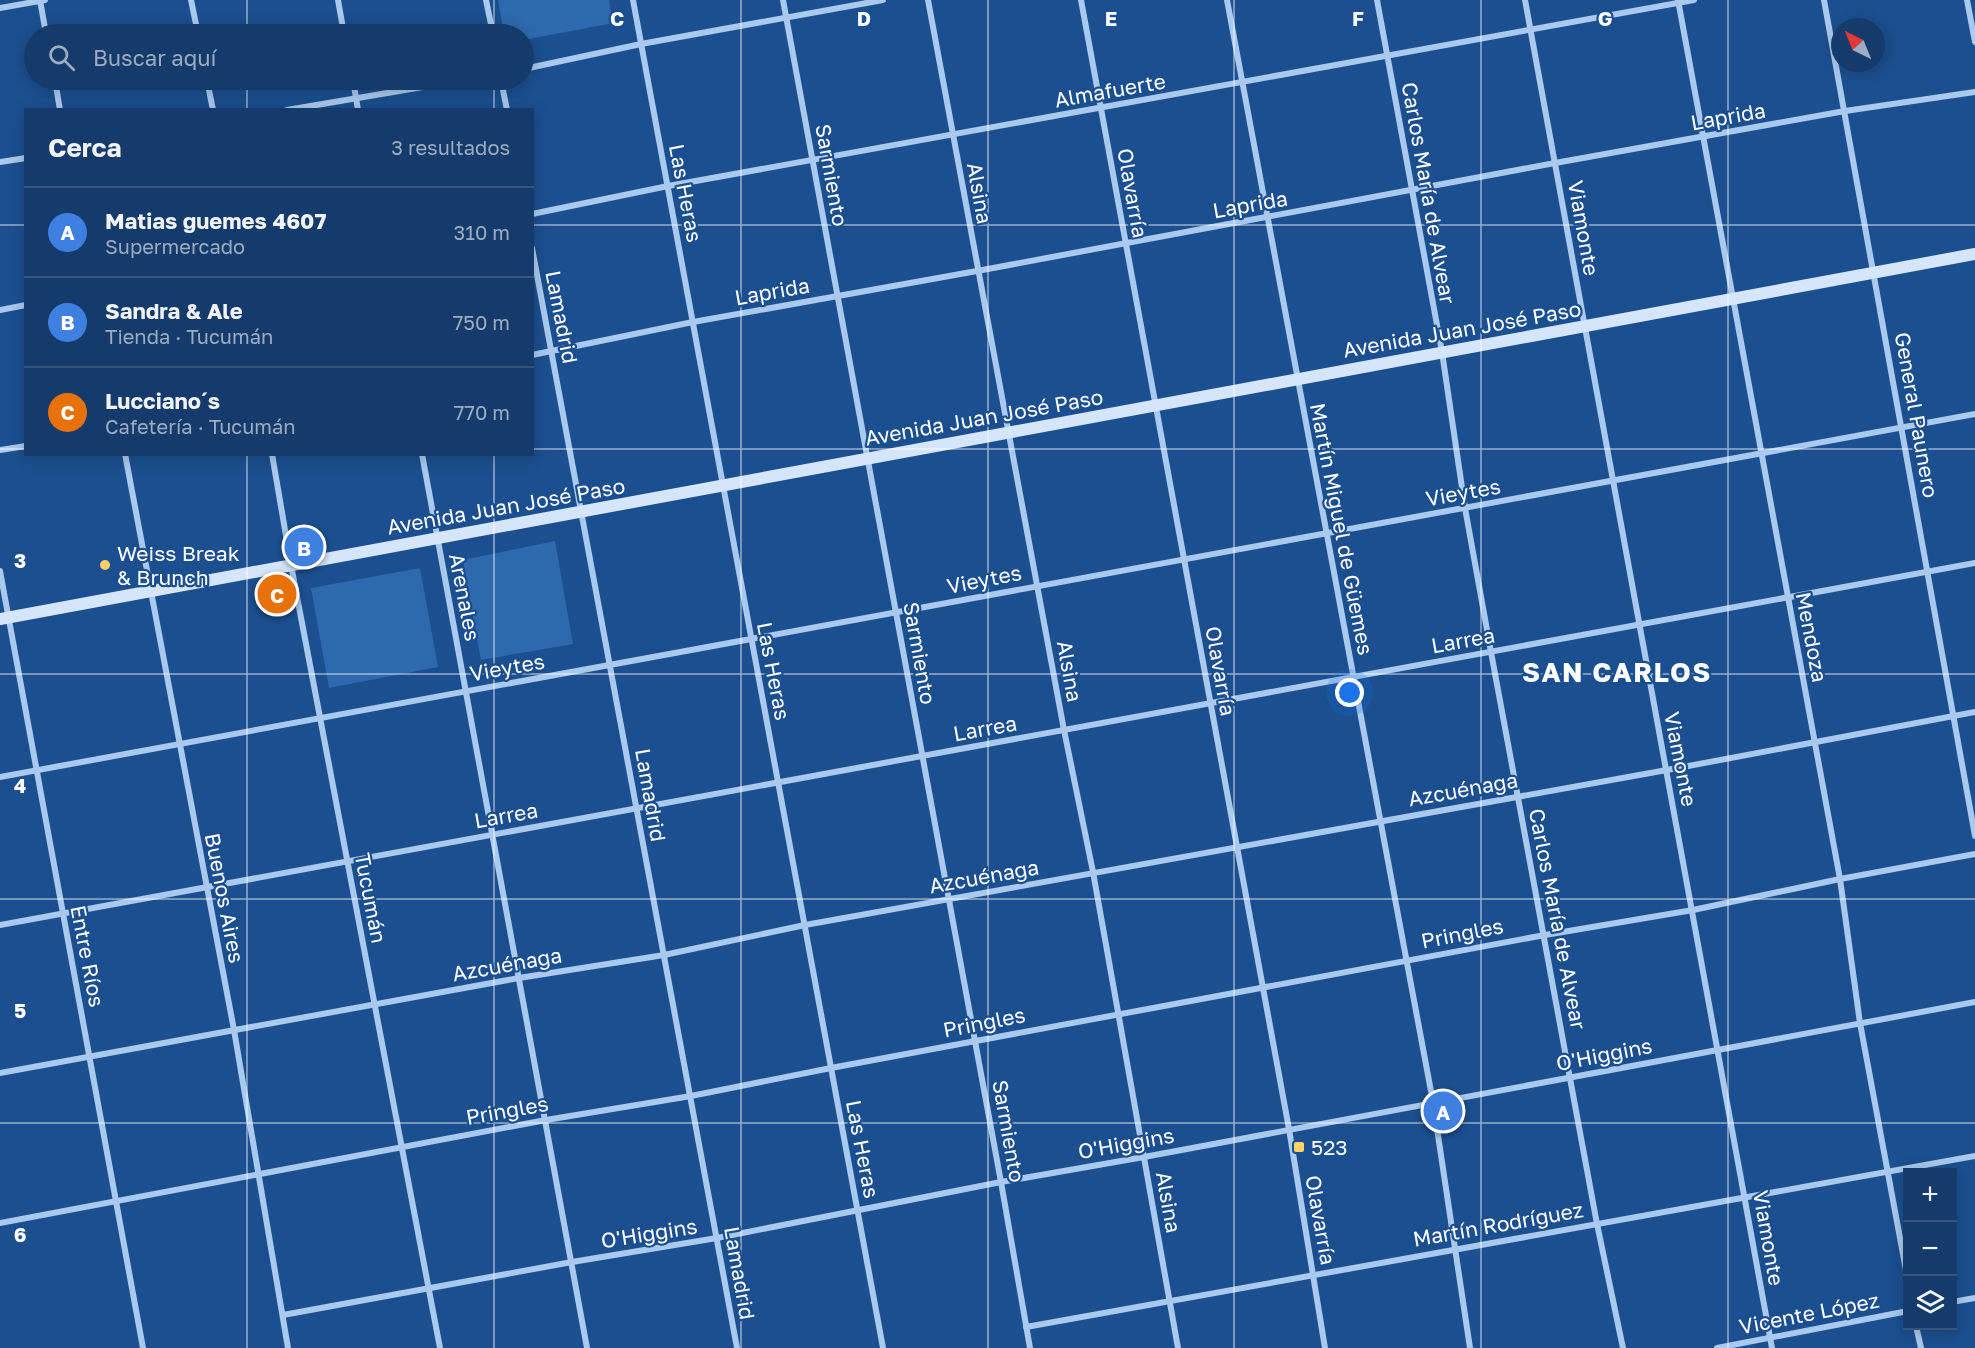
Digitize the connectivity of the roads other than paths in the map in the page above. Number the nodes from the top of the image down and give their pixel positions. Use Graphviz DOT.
graph roads {
  1 [pos="42,0"];
  2 [pos="191,0"];
  3 [pos="338,0"];
  4 [pos="486,0"];
  5 [pos="633,0"];
  6 [pos="783,0"];
  7 [pos="883,0"];
  8 [pos="928,0"];
  9 [pos="1080,0"];
  10 [pos="1227,0"];
  11 [pos="1377,0"];
  12 [pos="1525,0"];
  13 [pos="1694,0"];
  14 [pos="1824,0"];
  15 [pos="1967,0"];
  16 [pos="1678,2"];
  17 [pos="0,8"];
  18 [pos="786,18"];
  19 [pos="45,24"];
  20 [pos="196,24"];
  21 [pos="342,24"];
  22 [pos="491,24"];
  23 [pos="1531,30"];
  24 [pos="1975,42"];
  25 [pos="641,44"];
  26 [pos="1388,56"];
  27 [pos="534,67"];
  28 [pos="1242,83"];
  29 [pos="57,90"];
  30 [pos="209,90"];
  31 [pos="355,90"];
  32 [pos="400,90"];
  33 [pos="503,90"];
  34 [pos="1975,92"];
  35 [pos="356,97"];
  36 [pos="60,108"];
  37 [pos="213,108"];
  38 [pos="298,108"];
  39 [pos="358,108"];
  40 [pos="507,108"];
  41 [pos="1101,109"];
  42 [pos="1845,111"];
  43 [pos="952,135"];
  44 [pos="1703,137"];
  45 [pos="24,158"];
  46 [pos="813,160"];
  47 [pos="0,162"];
  48 [pos="1556,164"];
  49 [pos="668,186"];
  50 [pos="1412,190"];
  51 [pos="534,214"];
  52 [pos="1267,217"];
  53 [pos="1125,243"];
  54 [pos="1975,254"];
  55 [pos="534,258"];
  56 [pos="977,272"];
  57 [pos="1875,272"];
  58 [pos="838,296"];
  59 [pos="1733,299"];
  60 [pos="24,305"];
  61 [pos="0,310"];
  62 [pos="693,322"];
  63 [pos="1585,326"];
  64 [pos="552,352"];
  65 [pos="1442,352"];
  66 [pos="534,355"];
  67 [pos="1298,379"];
  68 [pos="1155,405"];
  69 [pos="1975,414"];
  70 [pos="1902,428"];
  71 [pos="1009,433"];
  72 [pos="24,446"];
  73 [pos="0,450"];
  74 [pos="1762,453"];
  75 [pos="125,456"];
  76 [pos="272,456"];
  77 [pos="422,456"];
  78 [pos="868,459"];
  79 [pos="1614,481"];
  80 [pos="723,485"];
  81 [pos="1465,508"];
  82 [pos="582,512"];
  83 [pos="1326,533"];
  84 [pos="437,538"];
  85 [pos="1184,560"];
  86 [pos="1975,563"];
  87 [pos="291,565"];
  88 [pos="0,571"];
  89 [pos="1928,572"];
  90 [pos="1038,586"];
  91 [pos="151,591"];
  92 [pos="1787,598"];
  93 [pos="896,612"];
  94 [pos="4,618"];
  95 [pos="1639,625"];
  96 [pos="752,639"];
  97 [pos="1491,652"];
  98 [pos="610,665"];
  99 [pos="1353,677"];
  100 [pos="466,692"];
  101 [pos="1210,704"];
  102 [pos="1975,712"];
  103 [pos="1954,716"];
  104 [pos="321,718"];
  105 [pos="1064,730"];
  106 [pos="1815,741"];
  107 [pos="180,744"];
  108 [pos="922,756"];
  109 [pos="37,770"];
  110 [pos="1667,770"];
  111 [pos="0,777"];
  112 [pos="778,783"];
  113 [pos="1517,795"];
  114 [pos="636,808"];
  115 [pos="1380,820"];
  116 [pos="492,835"];
  117 [pos="1975,836"];
  118 [pos="1237,846"];
  119 [pos="1975,854"];
  120 [pos="347,861"];
  121 [pos="1093,872"];
  122 [pos="1840,879"];
  123 [pos="206,887"];
  124 [pos="949,899"];
  125 [pos="1692,910"];
  126 [pos="63,914"];
  127 [pos="0,925"];
  128 [pos="805,925"];
  129 [pos="1545,935"];
  130 [pos="664,955"];
  131 [pos="1406,960"];
  132 [pos="519,978"];
  133 [pos="1263,987"];
  134 [pos="1975,1002"];
  135 [pos="375,1004"];
  136 [pos="1119,1014"];
  137 [pos="1860,1023"];
  138 [pos="234,1030"];
  139 [pos="975,1041"];
  140 [pos="1718,1049"];
  141 [pos="90,1056"];
  142 [pos="831,1068"];
  143 [pos="0,1073"];
  144 [pos="1570,1077"];
  145 [pos="691,1096"];
  146 [pos="1433,1102"];
  147 [pos="546,1120"];
  148 [pos="1289,1129"];
  149 [pos="402,1146"];
  150 [pos="1975,1156"];
  151 [pos="1144,1157"];
  152 [pos="1888,1172"];
  153 [pos="258,1174"];
  154 [pos="1001,1182"];
  155 [pos="1745,1197"];
  156 [pos="117,1201"];
  157 [pos="858,1210"];
  158 [pos="0,1223"];
  159 [pos="1598,1224"];
  160 [pos="717,1238"];
  161 [pos="1454,1249"];
  162 [pos="572,1262"];
  163 [pos="1313,1274"];
  164 [pos="1907,1276"];
  165 [pos="430,1288"];
  166 [pos="1975,1298"];
  167 [pos="1169,1300"];
  168 [pos="1957,1301"];
  169 [pos="1903,1312"];
  170 [pos="283,1315"];
  171 [pos="1026,1327"];
  172 [pos="1917,1330"];
  173 [pos="1771,1338"];
  174 [pos="143,1348"];
  175 [pos="288,1348"];
  176 [pos="440,1348"];
  177 [pos="587,1348"];
  178 [pos="737,1348"];
  179 [pos="883,1348"];
  180 [pos="1030,1348"];
  181 [pos="1178,1348"];
  182 [pos="1325,1348"];
  183 [pos="1470,1348"];
  184 [pos="1623,1348"];
  185 [pos="1717,1348"];
  186 [pos="1772,1348"];
  187 [pos="1921,1348"];
  1 -- 17 [label="street"];
  1 -- 19 [label="street"];
  2 -- 20 [label="street"];
  3 -- 21 [label="street"];
  4 -- 22 [label="street"];
  5 -- 25 [label="street, Las Heras"];
  6 -- 18 [label="street, Sarmiento"];
  7 -- 18 [label="street"];
  8 -- 43 [label="street, Alsina"];
  9 -- 41 [label="street, Olavarría"];
  10 -- 28 [label="street, Martín Miguel de Güemes"];
  11 -- 26 [label="street, Carlos María de Alvear"];
  12 -- 23 [label="street, Viamonte"];
  13 -- 16 [label="street, Almafuerte"];
  14 -- 42 [label="street, General Paunero"];
  15 -- 24 [label="street"];
  16 -- 23 [label="street, Almafuerte"];
  16 -- 44 [label="street, Mendoza"];
  18 -- 25 [label="street"];
  18 -- 46 [label="street, Sarmiento"];
  23 -- 26 [label="street, Almafuerte"];
  23 -- 48 [label="street, Viamonte"];
  25 -- 27 [label="street"];
  25 -- 49 [label="street, Las Heras"];
  26 -- 28 [label="street, Almafuerte"];
  26 -- 50 [label="street, Carlos María de Alvear"];
  28 -- 41 [label="street, Almafuerte"];
  28 -- 52 [label="street, Martín Miguel de Güemes"];
  29 -- 36 [label="street"];
  30 -- 37 [label="street"];
  31 -- 35 [label="street"];
  32 -- 35 [label="street"];
  33 -- 40 [label="street"];
  34 -- 42 [label="street, Laprida"];
  35 -- 38 [label="street"];
  35 -- 39 [label="street"];
  41 -- 43 [label="street, Almafuerte"];
  41 -- 53 [label="street, Olavarría"];
  42 -- 44 [label="street, Laprida"];
  42 -- 57 [label="street, General Paunero"];
  43 -- 46 [label="street, Almafuerte"];
  43 -- 56 [label="street, Alsina"];
  44 -- 48 [label="street, Laprida"];
  44 -- 59 [label="street, Mendoza"];
  45 -- 47 [label="street"];
  46 -- 49 [label="street, Almafuerte"];
  46 -- 58 [label="street, Sarmiento"];
  48 -- 50 [label="street, Laprida"];
  48 -- 63 [label="street, Viamonte"];
  49 -- 51 [label="street, Almafuerte"];
  49 -- 62 [label="street, Las Heras"];
  50 -- 52 [label="street, Laprida"];
  50 -- 65 [label="street, Carlos María de Alvear"];
  52 -- 53 [label="street, Laprida"];
  52 -- 67 [label="street, Martín Miguel de Güemes"];
  53 -- 56 [label="street, Laprida"];
  53 -- 68 [label="street, Olavarría"];
  54 -- 57 [label="main road, Avenida Juan José Paso"];
  55 -- 64 [label="street, Lamadrid"];
  56 -- 58 [label="street, Laprida"];
  56 -- 71 [label="street, Alsina"];
  57 -- 59 [label="main road, Avenida Juan José Paso"];
  57 -- 70 [label="street, General Paunero"];
  58 -- 62 [label="street, Laprida"];
  58 -- 78 [label="street, Sarmiento"];
  59 -- 63 [label="main road, Avenida Juan José Paso"];
  59 -- 74 [label="street, Mendoza"];
  60 -- 61 [label="street"];
  62 -- 64 [label="street, Laprida"];
  62 -- 80 [label="street, Las Heras"];
  63 -- 65 [label="main road, Avenida Juan José Paso"];
  63 -- 79 [label="street, Viamonte"];
  64 -- 66 [label="street, Laprida"];
  64 -- 82 [label="street, Lamadrid"];
  65 -- 67 [label="main road, Avenida Juan José Paso"];
  65 -- 81 [label="street, Carlos María de Alvear"];
  67 -- 68 [label="main road, Avenida Juan José Paso"];
  67 -- 83 [label="street, Martín Miguel de Güemes"];
  68 -- 71 [label="main road, Avenida Juan José Paso"];
  68 -- 85 [label="street, Olavarría"];
  69 -- 70 [label="street, Vieytes"];
  70 -- 74 [label="street, Vieytes"];
  70 -- 89 [label="street, General Paunero"];
  71 -- 78 [label="main road, Avenida Juan José Paso"];
  71 -- 90 [label="street, Alsina"];
  72 -- 73 [label="street"];
  74 -- 79 [label="street, Vieytes"];
  74 -- 92 [label="street, Mendoza"];
  75 -- 91 [label="street, Buenos Aires"];
  76 -- 87 [label="street, Tucumán"];
  77 -- 84 [label="street, Arenales"];
  78 -- 80 [label="main road, Avenida Juan José Paso"];
  78 -- 93 [label="street, Sarmiento"];
  79 -- 81 [label="street, Vieytes"];
  79 -- 95 [label="street, Viamonte"];
  80 -- 82 [label="main road, Avenida Juan José Paso"];
  80 -- 96 [label="street, Las Heras"];
  81 -- 83 [label="street, Vieytes"];
  81 -- 97 [label="street, Carlos María de Alvear"];
  82 -- 84 [label="main road, Avenida Juan José Paso"];
  82 -- 98 [label="street, Lamadrid"];
  83 -- 85 [label="street, Vieytes"];
  83 -- 99 [label="street, Martín Miguel de Güemes"];
  84 -- 87 [label="main road, Avenida Juan José Paso"];
  84 -- 100 [label="street, Arenales"];
  85 -- 90 [label="street, Vieytes"];
  85 -- 101 [label="street, Olavarría"];
  86 -- 89 [label="street, Larrea"];
  87 -- 91 [label="main road, Avenida Juan José Paso"];
  87 -- 104 [label="street, Tucumán"];
  88 -- 94 [label="street, Entre Ríos"];
  89 -- 92 [label="street, Larrea"];
  89 -- 103 [label="street, General Paunero"];
  90 -- 93 [label="street, Vieytes"];
  90 -- 105 [label="street, Alsina"];
  91 -- 94 [label="main road, Avenida Juan José Paso"];
  91 -- 107 [label="street, Buenos Aires"];
  92 -- 95 [label="street, Larrea"];
  92 -- 106 [label="street, Mendoza"];
  93 -- 96 [label="street, Vieytes"];
  93 -- 108 [label="street, Sarmiento"];
  94 -- 109 [label="street, Entre Ríos"];
  95 -- 97 [label="street, Larrea"];
  95 -- 110 [label="street, Viamonte"];
  96 -- 98 [label="street, Vieytes"];
  96 -- 112 [label="street, Las Heras"];
  97 -- 99 [label="street, Larrea"];
  97 -- 113 [label="street, Carlos María de Alvear"];
  98 -- 100 [label="street, Vieytes"];
  98 -- 114 [label="street, Lamadrid"];
  99 -- 101 [label="street, Larrea"];
  99 -- 115 [label="street, Martín Miguel de Güemes"];
  100 -- 104 [label="street, Vieytes"];
  100 -- 116 [label="street, Arenales"];
  101 -- 105 [label="street, Larrea"];
  101 -- 118 [label="street, Olavarría"];
  102 -- 103 [label="street, Azcuénaga"];
  103 -- 106 [label="street, Azcuénaga"];
  103 -- 117 [label="street, General Paunero"];
  104 -- 107 [label="street, Vieytes"];
  104 -- 120 [label="street, Tucumán"];
  105 -- 108 [label="street, Larrea"];
  105 -- 121 [label="street, Alsina"];
  106 -- 110 [label="street, Azcuénaga"];
  106 -- 122 [label="street, Mendoza"];
  107 -- 109 [label="street, Vieytes"];
  107 -- 123 [label="street, Buenos Aires"];
  108 -- 112 [label="street, Larrea"];
  108 -- 124 [label="street, Sarmiento"];
  109 -- 111 [label="street, Vieytes"];
  109 -- 126 [label="street, Entre Ríos"];
  110 -- 113 [label="street, Azcuénaga"];
  110 -- 125 [label="street, Viamonte"];
  112 -- 114 [label="street, Larrea"];
  112 -- 128 [label="street, Las Heras"];
  113 -- 115 [label="street, Azcuénaga"];
  113 -- 129 [label="street, Carlos María de Alvear"];
  114 -- 116 [label="street, Larrea"];
  114 -- 130 [label="street, Lamadrid"];
  115 -- 118 [label="street, Azcuénaga"];
  115 -- 131 [label="street, Martín Miguel de Güemes"];
  116 -- 120 [label="street, Larrea"];
  116 -- 132 [label="street, Arenales"];
  118 -- 121 [label="street, Azcuénaga"];
  118 -- 133 [label="street, Olavarría"];
  119 -- 122 [label="street, Pringles"];
  120 -- 123 [label="street, Larrea"];
  120 -- 135 [label="street, Tucumán"];
  121 -- 124 [label="street, Azcuénaga"];
  121 -- 136 [label="street, Alsina"];
  122 -- 125 [label="street, Pringles"];
  122 -- 137 [label="street, Mendoza"];
  123 -- 126 [label="street, Larrea"];
  123 -- 138 [label="street, Buenos Aires"];
  124 -- 128 [label="street, Azcuénaga"];
  124 -- 139 [label="street, Sarmiento"];
  125 -- 129 [label="street, Pringles"];
  125 -- 140 [label="street, Viamonte"];
  126 -- 127 [label="street, Larrea"];
  126 -- 141 [label="street, Entre Ríos"];
  128 -- 130 [label="street, Azcuénaga"];
  128 -- 142 [label="street, Las Heras"];
  129 -- 131 [label="street, Pringles"];
  129 -- 144 [label="street, Carlos María de Alvear"];
  130 -- 132 [label="street, Azcuénaga"];
  130 -- 145 [label="street, Lamadrid"];
  131 -- 133 [label="street, Pringles"];
  131 -- 146 [label="street, Martín Miguel de Güemes"];
  132 -- 135 [label="street, Azcuénaga"];
  132 -- 147 [label="street, Arenales"];
  133 -- 136 [label="street, Pringles"];
  133 -- 148 [label="street, Olavarría"];
  134 -- 137 [label="street, O'Higgins"];
  135 -- 138 [label="street, Azcuénaga"];
  135 -- 149 [label="street, Tucumán"];
  136 -- 139 [label="street, Pringles"];
  136 -- 151 [label="street, Alsina"];
  137 -- 140 [label="street, O'Higgins"];
  137 -- 152 [label="street, Mendoza"];
  138 -- 141 [label="street, Azcuénaga"];
  138 -- 153 [label="street, Buenos Aires"];
  139 -- 142 [label="street, Pringles"];
  139 -- 154 [label="street, Sarmiento"];
  140 -- 144 [label="street, O'Higgins"];
  140 -- 155 [label="street, Viamonte"];
  141 -- 143 [label="street, Azcuénaga"];
  141 -- 156 [label="street, Entre Ríos"];
  142 -- 145 [label="street, Pringles"];
  142 -- 157 [label="street, Las Heras"];
  144 -- 146 [label="street, O'Higgins"];
  144 -- 159 [label="street, Carlos María de Alvear"];
  145 -- 147 [label="street, Pringles"];
  145 -- 160 [label="street, Lamadrid"];
  146 -- 148 [label="street, O'Higgins"];
  146 -- 161 [label="street, Martín Miguel de Güemes"];
  147 -- 149 [label="street, Pringles"];
  147 -- 162 [label="street, Arenales"];
  148 -- 151 [label="street, O'Higgins"];
  148 -- 163 [label="street, Olavarría"];
  149 -- 153 [label="street, Pringles"];
  149 -- 165 [label="street, Tucumán"];
  150 -- 152 [label="street, Martín Rodríguez"];
  151 -- 154 [label="street, O'Higgins"];
  151 -- 167 [label="street, Alsina"];
  152 -- 155 [label="street, Martín Rodríguez"];
  152 -- 164 [label="street, Mendoza"];
  153 -- 156 [label="street, Pringles"];
  153 -- 170 [label="street, Buenos Aires"];
  154 -- 157 [label="street, O'Higgins"];
  154 -- 171 [label="street, Sarmiento"];
  155 -- 159 [label="street, Martín Rodríguez"];
  155 -- 173 [label="street, Viamonte"];
  156 -- 158 [label="street, Pringles"];
  156 -- 174 [label="street, Entre Ríos"];
  157 -- 160 [label="street, O'Higgins"];
  157 -- 179 [label="street, Las Heras"];
  159 -- 161 [label="street, Martín Rodríguez"];
  159 -- 184 [label="street, Carlos María de Alvear"];
  160 -- 162 [label="street, O'Higgins"];
  160 -- 178 [label="street, Lamadrid"];
  161 -- 163 [label="street, Martín Rodríguez"];
  161 -- 183 [label="street, Martín Miguel de Güemes"];
  162 -- 165 [label="street, O'Higgins"];
  162 -- 177 [label="street, Arenales"];
  163 -- 167 [label="street, Martín Rodríguez"];
  163 -- 182 [label="street, Olavarría"];
  165 -- 170 [label="street, O'Higgins"];
  165 -- 176 [label="street, Tucumán"];
  166 -- 168 [label="street"];
  167 -- 171 [label="street, Martín Rodríguez"];
  167 -- 181 [label="street, Alsina"];
  169 -- 173 [label="street, Vicente López"];
  170 -- 175 [label="street, Buenos Aires"];
  171 -- 180 [label="street, Sarmiento"];
  172 -- 187 [label="street"];
  173 -- 185 [label="street, Vicente López"];
  173 -- 186 [label="street, Viamonte"];
}
